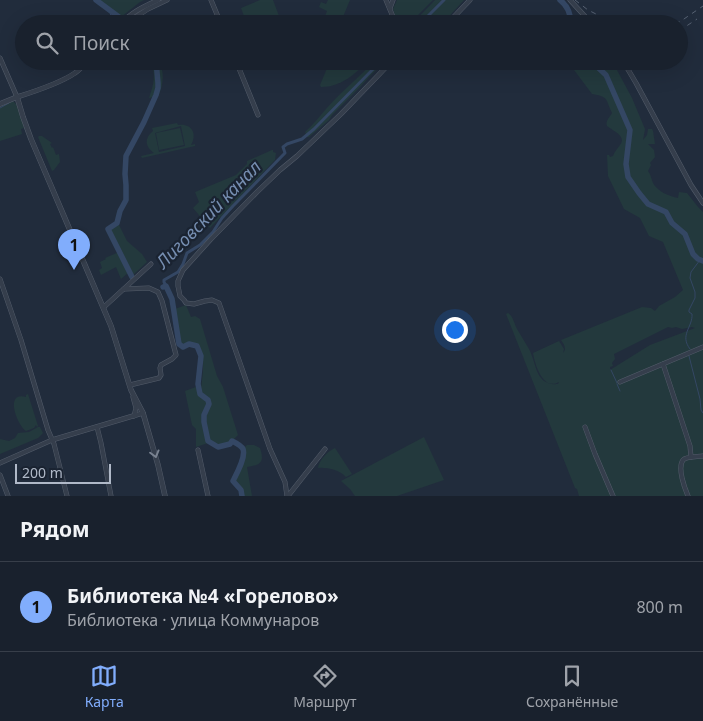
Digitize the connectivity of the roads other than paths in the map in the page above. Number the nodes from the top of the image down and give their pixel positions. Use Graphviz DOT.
graph roads {
  1 [pos="158,0"];
  2 [pos="167,0"];
  3 [pos="211,0"];
  4 [pos="386,0"];
  5 [pos="393,0"];
  6 [pos="470,0"];
  7 [pos="570,0"];
  8 [pos="390,8"];
  9 [pos="131,15"];
  10 [pos="138,15"];
  11 [pos="217,15"];
  12 [pos="393,15"];
  13 [pos="456,15"];
  14 [pos="584,15"];
  15 [pos="0,58"];
  16 [pos="79,70"];
  17 [pos="240,70"];
  18 [pos="383,70"];
  19 [pos="628,70"];
  20 [pos="17,96"];
  21 [pos="0,104"];
  22 [pos="258,115"];
  23 [pos="703,203"];
  24 [pos="151,264"];
  25 [pos="0,279"];
  26 [pos="124,289"];
  27 [pos="104,307"];
  28 [pos="703,347"];
  29 [pos="663,364"];
  30 [pos="620,382"];
  31 [pos="130,387"];
  32 [pos="143,413"];
  33 [pos="134,416"];
  34 [pos="97,427"];
  35 [pos="585,427"];
  36 [pos="52,440"];
  37 [pos="198,450"];
  38 [pos="325,450"];
  39 [pos="703,456"];
  40 [pos="691,457"];
  41 [pos="0,463"];
  42 [pos="0,475"];
  43 [pos="8,496"];
  44 [pos="67,496"];
  45 [pos="111,496"];
  46 [pos="165,496"];
  47 [pos="208,496"];
  48 [pos="288,496"];
  49 [pos="612,496"];
  50 [pos="688,496"];
  1 -- 9 [label="street"];
  2 -- 10 [label="street"];
  3 -- 11 [label="street"];
  4 -- 8 [label="street"];
  5 -- 8 [label="street"];
  6 -- 13 [label="street"];
  7 -- 14 [label="street"];
  8 -- 12 [label="street"];
  15 -- 20 [label="street"];
  16 -- 20 [label="street"];
  17 -- 22 [label="street"];
  18 -- 48 [label="street"];
  19 -- 23 [label="street"];
  20 -- 21 [label="street"];
  20 -- 27 [label="street"];
  24 -- 26 [label="street"];
  25 -- 36 [label="street"];
  26 -- 27 [label="street"];
  26 -- 31 [label="street"];
  27 -- 31 [label="street"];
  28 -- 29 [label="street"];
  29 -- 30 [label="street"];
  29 -- 40 [label="street"];
  31 -- 32 [label="street"];
  31 -- 33 [label="street"];
  32 -- 33 [label="street"];
  32 -- 46 [label="street, one-way"];
  33 -- 34 [label="street"];
  34 -- 36 [label="street"];
  34 -- 45 [label="street"];
  35 -- 49 [label="street"];
  36 -- 41 [label="street"];
  36 -- 44 [label="street"];
  37 -- 47 [label="street"];
  38 -- 48 [label="street"];
  39 -- 40 [label="street"];
  40 -- 50 [label="street"];
  42 -- 43 [label="street"];
}
